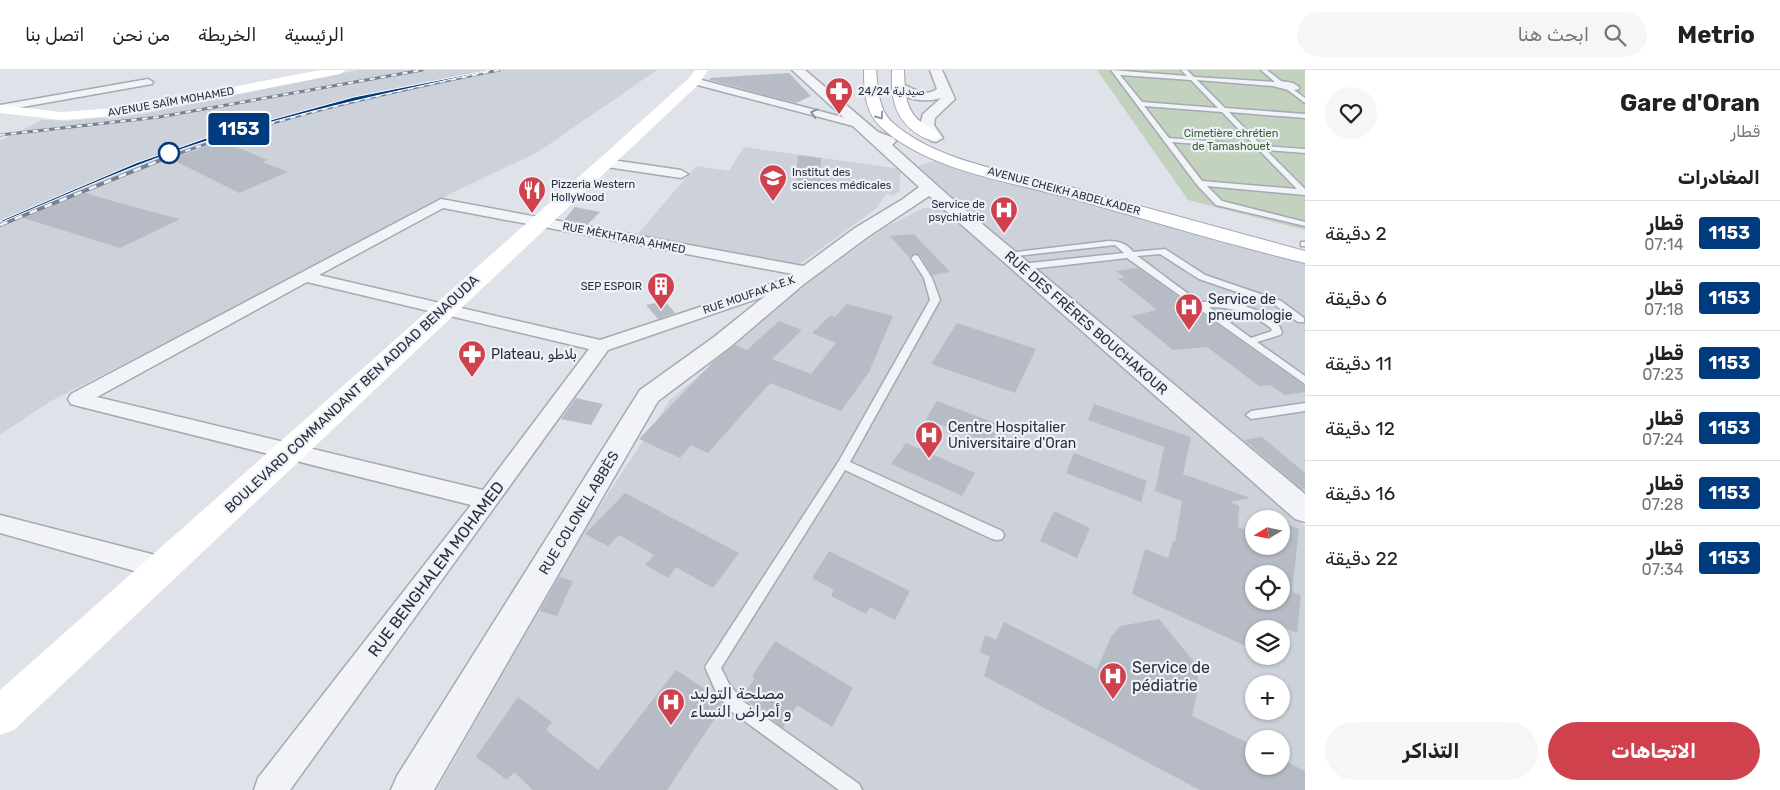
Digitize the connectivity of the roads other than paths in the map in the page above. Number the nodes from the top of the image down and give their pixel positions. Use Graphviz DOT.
graph roads {
  1 [pos="340,70"];
  2 [pos="798,70"];
  3 [pos="870,70"];
  4 [pos="936,70"];
  5 [pos="1184,70"];
  6 [pos="1264,70"];
  7 [pos="1115,72"];
  8 [pos="698,76"];
  9 [pos="898,78"];
  10 [pos="1193,78"];
  11 [pos="148,82"];
  12 [pos="1277,84"];
  13 [pos="1305,87"];
  14 [pos="1293,88"];
  15 [pos="944,89"];
  16 [pos="1305,101"];
  17 [pos="1140,104"];
  18 [pos="0,109"];
  19 [pos="1224,110"];
  20 [pos="1305,116"];
  21 [pos="867,130"];
  22 [pos="936,138"];
  23 [pos="1167,140"];
  24 [pos="1260,147"];
  25 [pos="1305,150"];
  26 [pos="952,159"];
  27 [pos="605,163"];
  28 [pos="907,165"];
  29 [pos="681,174"];
  30 [pos="1200,183"];
  31 [pos="1304,192"];
  32 [pos="936,194"];
  33 [pos="539,222"];
  34 [pos="1305,224"];
  35 [pos="1305,248"];
  36 [pos="1128,255"];
  37 [pos="915,258"];
  38 [pos="1014,261"];
  39 [pos="802,276"];
  40 [pos="305,277"];
  41 [pos="1200,305"];
  42 [pos="445,310"];
  43 [pos="1301,320"];
  44 [pos="1250,341"];
  45 [pos="601,346"];
  46 [pos="1305,381"];
  47 [pos="1305,406"];
  48 [pos="1251,415"];
  49 [pos="292,451"];
  50 [pos="844,464"];
  51 [pos="488,500"];
  52 [pos="1305,511"];
  53 [pos="0,524"];
  54 [pos="997,535"];
  55 [pos="163,568"];
  56 [pos="0,716"];
  57 [pos="270,790"];
  58 [pos="411,790"];
  59 [pos="852,790"];
  1 -- 18 [label="main road, AVENUE SAÏM MOHAMED"];
  2 -- 21 [label="street"];
  3 -- 26 [label="main road, AVENUE CHEIKH ABDELKADER, one-way"];
  4 -- 15 [label="street"];
  5 -- 10 [label="lane"];
  6 -- 12 [label="lane"];
  7 -- 10 [label="lane"];
  7 -- 17 [label="lane"];
  21 -- 8 [label="street, one-way"];
  8 -- 27 [label="main road, BOULEVARD COMMANDANT BEN ADDAD BENAOUDA"];
  9 -- 15 [label="street"];
  9 -- 22 [label="main road, AVENUE CHEIKH ABDELKADER"];
  10 -- 12 [label="lane"];
  10 -- 19 [label="lane"];
  11 -- 18 [label="street"];
  12 -- 14 [label="lane"];
  13 -- 14 [label="lane"];
  14 -- 16 [label="lane"];
  15 -- 22 [label="street"];
  17 -- 19 [label="lane"];
  17 -- 23 [label="lane"];
  19 -- 20 [label="lane"];
  19 -- 24 [label="lane"];
  21 -- 26 [label="street"];
  21 -- 28 [label="street"];
  22 -- 35 [label="main road, AVENUE CHEIKH ABDELKADER"];
  23 -- 24 [label="lane"];
  23 -- 30 [label="lane"];
  24 -- 25 [label="lane"];
  24 -- 31 [label="lane"];
  26 -- 28 [label="street"];
  26 -- 35 [label="main road, AVENUE CHEIKH ABDELKADER"];
  27 -- 29 [label="street"];
  27 -- 33 [label="main road, BOULEVARD COMMANDANT BEN ADDAD BENAOUDA"];
  28 -- 32 [label="street, RUE DES FRÈRES BOUCHAKOUR"];
  30 -- 31 [label="lane"];
  30 -- 34 [label="lane"];
  32 -- 38 [label="street, RUE DES FRÈRES BOUCHAKOUR"];
  32 -- 39 [label="street, RUE MOUFAK A.E.K"];
  33 -- 39 [label="street, RUE MÈKHTARIA AHMED"];
  33 -- 40 [label="street, RUE MÈKHTARIA AHMED"];
  33 -- 42 [label="main road, BOULEVARD COMMANDANT BEN ADDAD BENAOUDA"];
  36 -- 38 [label="lane"];
  36 -- 38 [label="lane"];
  36 -- 41 [label="lane"];
  36 -- 43 [label="lane"];
  37 -- 50 [label="lane"];
  38 -- 52 [label="street, RUE DES FRÈRES BOUCHAKOUR"];
  39 -- 45 [label="street, RUE MOUFAK A.E.K"];
  39 -- 58 [label="street, RUE COLONEL ABBÈS"];
  40 -- 42 [label="street"];
  40 -- 49 [label="street"];
  41 -- 44 [label="lane"];
  41 -- 44 [label="lane"];
  42 -- 45 [label="street"];
  42 -- 49 [label="main road, BOULEVARD COMMANDANT BEN ADDAD BENAOUDA"];
  44 -- 46 [label="lane"];
  45 -- 51 [label="street, RUE BENGHALEM MOHAMED"];
  47 -- 48 [label="lane"];
  49 -- 51 [label="street"];
  49 -- 55 [label="main road, BOULEVARD COMMANDANT BEN ADDAD BENAOUDA"];
  50 -- 54 [label="lane"];
  50 -- 59 [label="lane"];
  51 -- 57 [label="street, RUE BENGHALEM MOHAMED"];
  53 -- 55 [label="street"];
  55 -- 56 [label="main road, BOULEVARD COMMANDANT BEN ADDAD BENAOUDA"];
}
